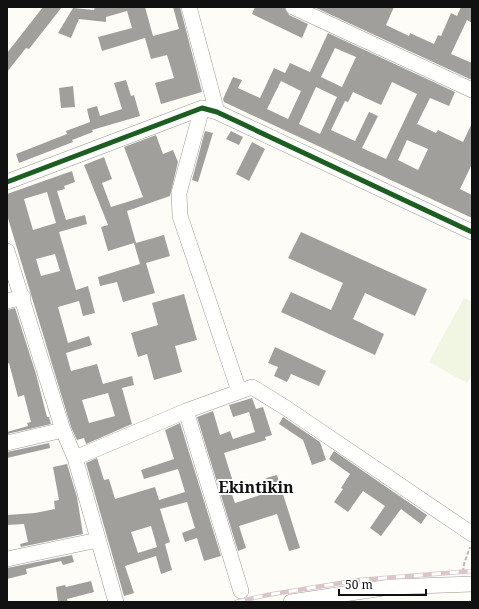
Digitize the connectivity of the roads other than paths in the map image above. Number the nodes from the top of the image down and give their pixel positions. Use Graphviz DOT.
graph roads {
  1 [pos="189,7"];
  2 [pos="293,7"];
  3 [pos="472,90"];
  4 [pos="202,108"];
  5 [pos="217,112"];
  6 [pos="7,182"];
  7 [pos="472,232"];
  8 [pos="7,250"];
  9 [pos="23,297"];
  10 [pos="7,301"];
  11 [pos="239,391"];
  12 [pos="186,411"];
  13 [pos="63,430"];
  14 [pos="7,443"];
  15 [pos="75,458"];
  16 [pos="98,540"];
  17 [pos="471,541"];
  18 [pos="7,560"];
  19 [pos="468,584"];
  20 [pos="241,591"];
  21 [pos="116,602"];
  22 [pos="291,602"];
  1 -- 5 [label="street"];
  2 -- 3 [label="street"];
  4 -- 5 [label="street"];
  4 -- 6 [label="street"];
  4 -- 11 [label="street"];
  5 -- 7 [label="street"];
  8 -- 9 [label="street"];
  9 -- 10 [label="street"];
  9 -- 13 [label="street"];
  11 -- 12 [label="street"];
  11 -- 17 [label="street"];
  12 -- 15 [label="street"];
  12 -- 20 [label="street"];
  13 -- 14 [label="street"];
  13 -- 15 [label="street"];
  15 -- 16 [label="street"];
  16 -- 18 [label="street"];
  16 -- 21 [label="street"];
  19 -- 22 [label="street"];
}
